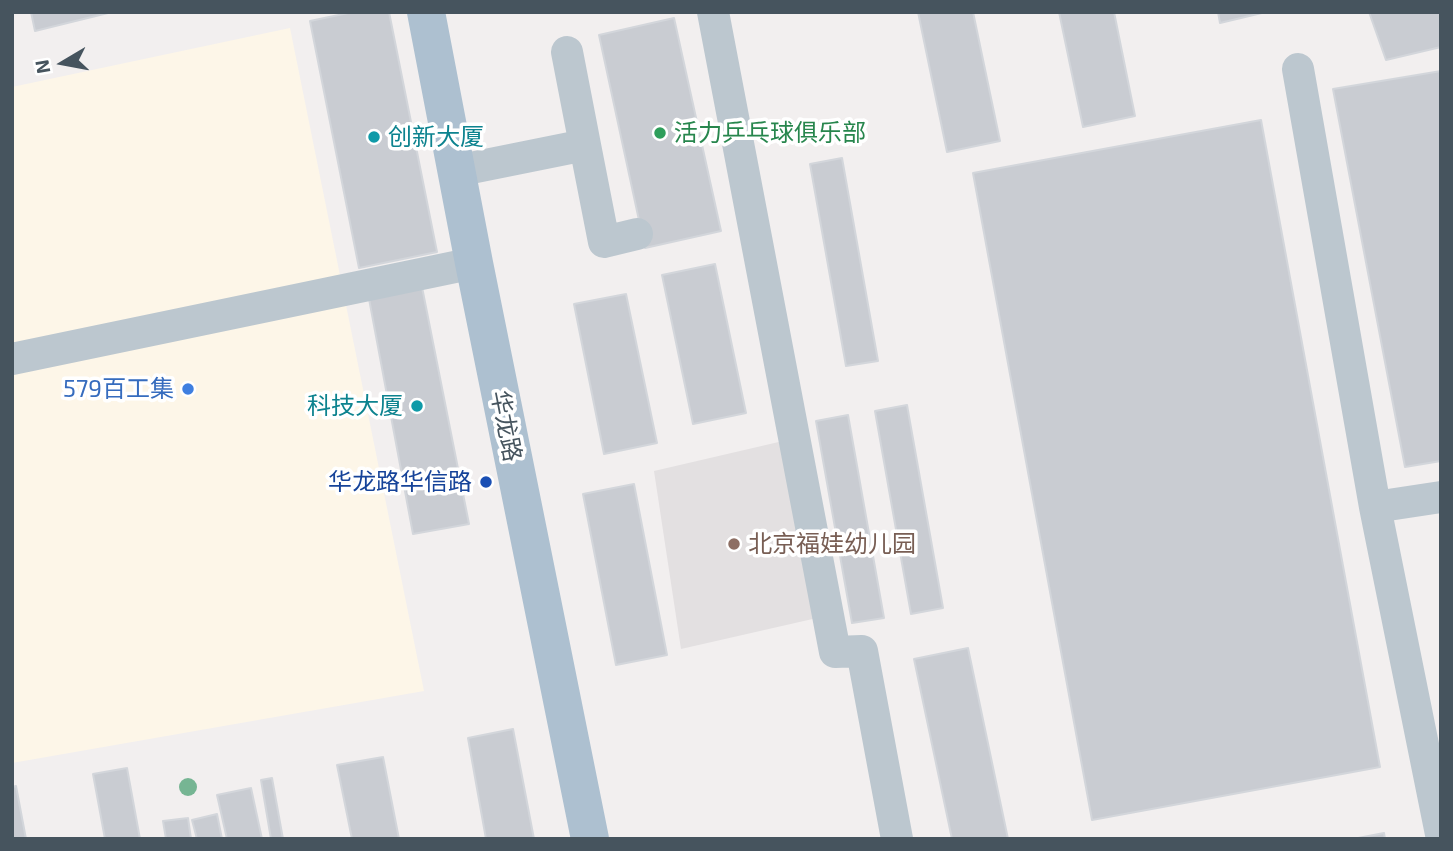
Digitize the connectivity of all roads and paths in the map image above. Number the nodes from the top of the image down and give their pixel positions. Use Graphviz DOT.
graph roads {
  1 [pos="426,12"];
  2 [pos="713,12"];
  3 [pos="567,52"];
  4 [pos="1298,69"];
  5 [pos="585,145"];
  6 [pos="456,171"];
  7 [pos="637,234"];
  8 [pos="474,263"];
  9 [pos="12,359"];
  10 [pos="1441,497"];
  11 [pos="1375,508"];
  12 [pos="1441,834"];
  13 [pos="590,839"];
  14 [pos="897,839"];
  1 -- 6 [label="main road, 华龙路"];
  2 -- 14 [label="street"];
  3 -- 5 [label="street"];
  4 -- 11 [label="street"];
  5 -- 6 [label="street"];
  5 -- 7 [label="street"];
  6 -- 8 [label="main road, 华龙路"];
  8 -- 9 [label="street"];
  8 -- 13 [label="main road, 华龙路"];
  10 -- 11 [label="street"];
  11 -- 12 [label="street"];
}
